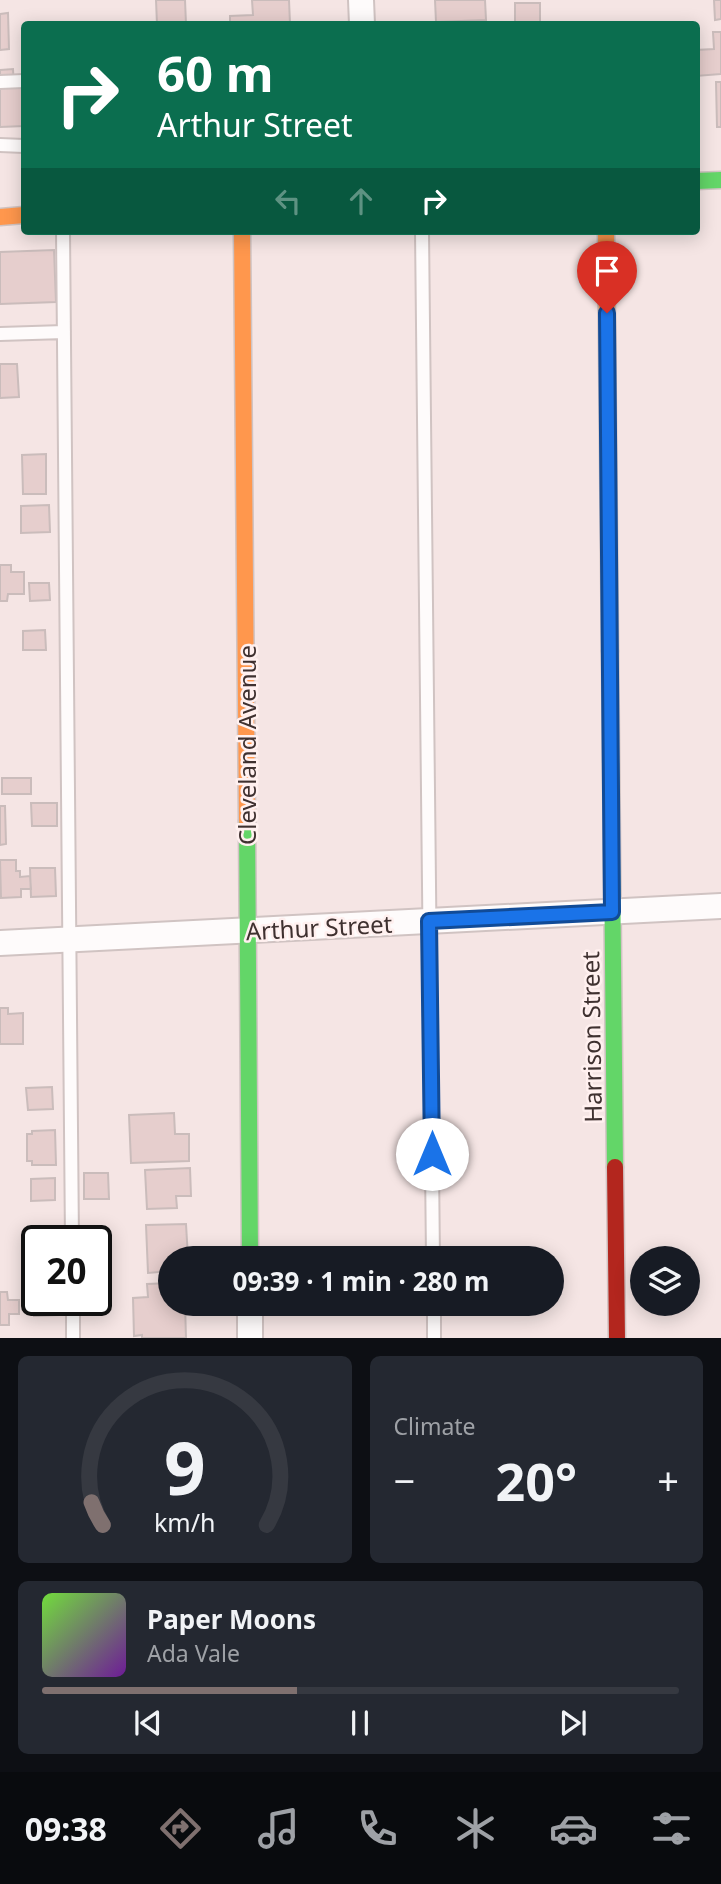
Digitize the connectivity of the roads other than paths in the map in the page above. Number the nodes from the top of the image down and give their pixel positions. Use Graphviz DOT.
graph roads {
  1 [pos="361,0"];
  2 [pos="362,21"];
  3 [pos="21,81"];
  4 [pos="0,82"];
  5 [pos="0,145"];
  6 [pos="21,146"];
  7 [pos="721,180"];
  8 [pos="700,181"];
  9 [pos="21,215"];
  10 [pos="0,216"];
  11 [pos="62,235"];
  12 [pos="242,235"];
  13 [pos="422,235"];
  14 [pos="606,235"];
  15 [pos="64,331"];
  16 [pos="0,334"];
  17 [pos="721,906"];
  18 [pos="612,912"];
  19 [pos="429,921"];
  20 [pos="247,930"];
  21 [pos="69,939"];
  22 [pos="0,943"];
  23 [pos="72,1225"];
  24 [pos="250,1246"];
  25 [pos="433,1246"];
  26 [pos="73,1316"];
  27 [pos="250,1316"];
  28 [pos="434,1316"];
  29 [pos="73,1338"];
  30 [pos="250,1338"];
  31 [pos="434,1338"];
  32 [pos="617,1338"];
  1 -- 2 [label="street"];
  3 -- 4 [label="lane"];
  5 -- 6 [label="lane"];
  7 -- 8 [label="street"];
  9 -- 10 [label="street"];
  11 -- 15 [label="lane"];
  12 -- 20 [label="street, Cleveland Avenue"];
  13 -- 19 [label="lane"];
  14 -- 18 [label="street, Harrison Street"];
  15 -- 16 [label="lane"];
  15 -- 21 [label="lane"];
  17 -- 18 [label="street, Arthur Street"];
  18 -- 19 [label="street, Arthur Street"];
  18 -- 32 [label="street, Harrison Street"];
  19 -- 20 [label="street, Arthur Street"];
  19 -- 25 [label="lane"];
  20 -- 21 [label="street, Arthur Street"];
  20 -- 24 [label="street, Cleveland Avenue"];
  21 -- 22 [label="street, Arthur Street"];
  21 -- 23 [label="lane"];
  26 -- 29 [label="lane"];
  27 -- 30 [label="street"];
  28 -- 31 [label="lane"];
}
